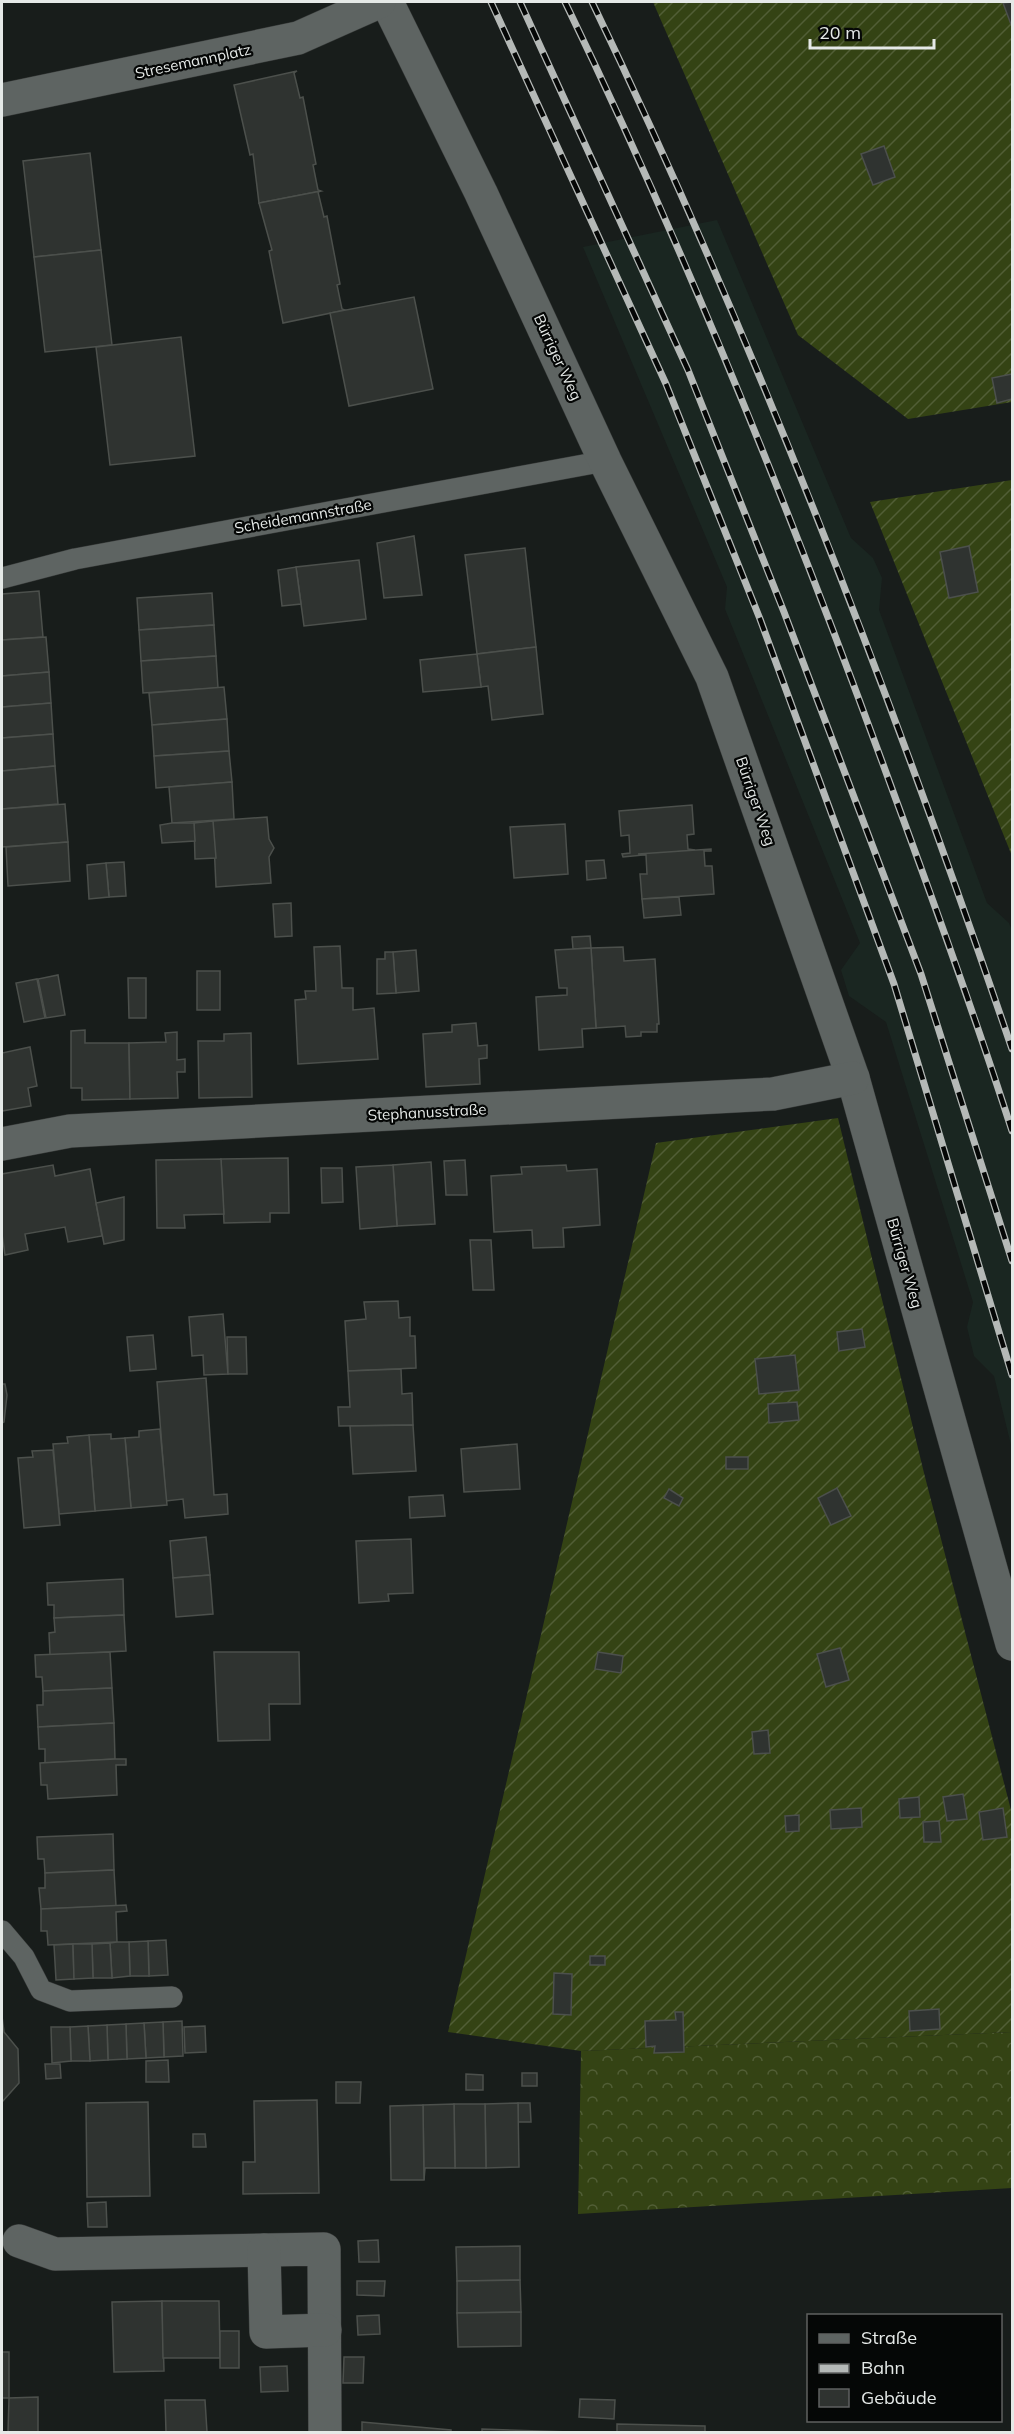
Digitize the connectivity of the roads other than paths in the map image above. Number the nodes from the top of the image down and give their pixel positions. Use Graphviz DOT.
graph roads {
  1 [pos="379,2"];
  2 [pos="387,2"];
  3 [pos="2,100"];
  4 [pos="605,461"];
  5 [pos="2,578"];
  6 [pos="853,1078"];
  7 [pos="2,1143"];
  8 [pos="1012,1644"];
  9 [pos="2,1931"];
  10 [pos="172,1996"];
  11 [pos="19,2241"];
  12 [pos="264,2250"];
  13 [pos="325,2330"];
  14 [pos="325,2433"];
  1 -- 3 [label="street, Stresemannplatz"];
  2 -- 4 [label="street, Bürriger Weg"];
  4 -- 5 [label="lane, Scheidemannstraße"];
  4 -- 6 [label="street, Bürriger Weg"];
  6 -- 7 [label="street, Stephanusstraße"];
  6 -- 8 [label="street, Bürriger Weg"];
  9 -- 10 [label="lane"];
  11 -- 12 [label="street"];
  12 -- 13 [label="street"];
  12 -- 13 [label="street"];
  13 -- 14 [label="street"];
}
